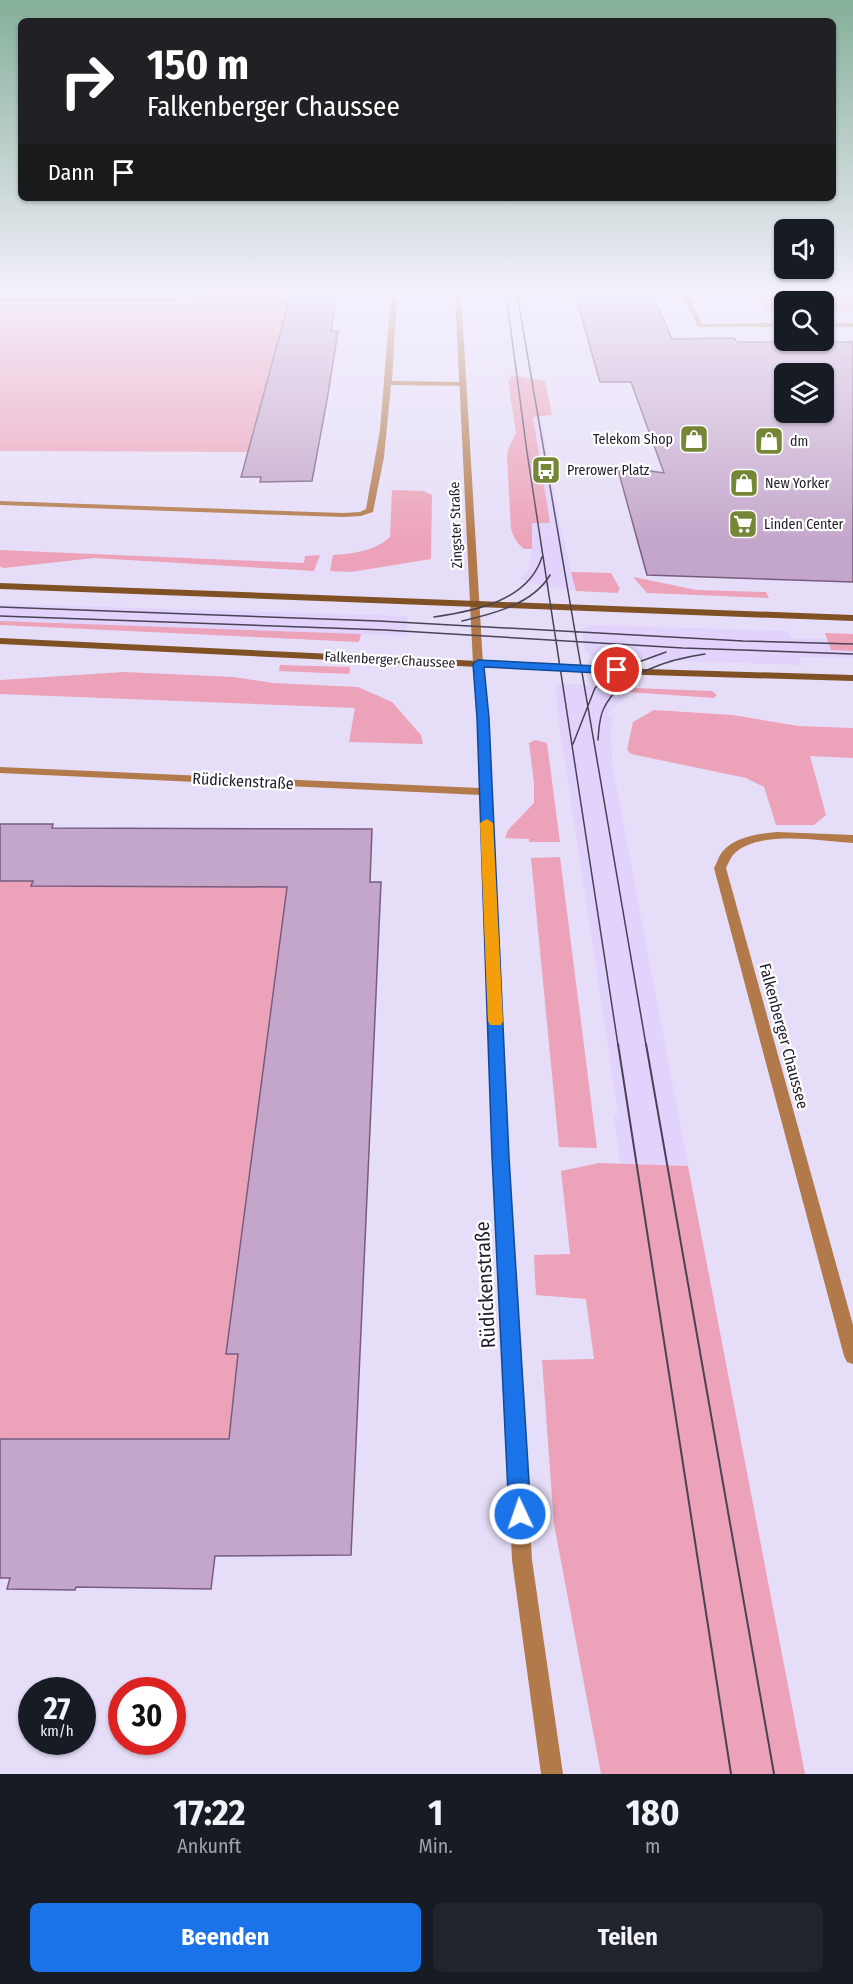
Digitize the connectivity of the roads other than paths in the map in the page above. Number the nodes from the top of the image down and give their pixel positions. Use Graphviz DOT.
graph roads {
  1 [pos="387,377"];
  2 [pos="464,377"];
  3 [pos="387,383"];
  4 [pos="464,384"];
  5 [pos="0,503"];
  6 [pos="0,585"];
  7 [pos="473,604"];
  8 [pos="853,618"];
  9 [pos="0,641"];
  10 [pos="478,664"];
  11 [pos="853,678"];
  12 [pos="0,770"];
  13 [pos="486,792"];
  14 [pos="853,839"];
  15 [pos="853,1356"];
  16 [pos="552,1774"];
  1 -- 3 [label="street"];
  2 -- 4 [label="street, Zingster Straße"];
  3 -- 4 [label="street"];
  3 -- 5 [label="street"];
  4 -- 7 [label="street, Zingster Straße"];
  6 -- 7 [label="main road"];
  7 -- 8 [label="main road"];
  7 -- 10 [label="street, Zingster Straße"];
  9 -- 10 [label="main road, Falkenberger Chaussee"];
  10 -- 11 [label="main road, Falkenberger Chaussee"];
  10 -- 13 [label="street, Rüdickenstraße"];
  12 -- 13 [label="street, Rüdickenstraße"];
  13 -- 16 [label="street, Rüdickenstraße"];
  14 -- 15 [label="street, Falkenberger Chaussee"];
}
